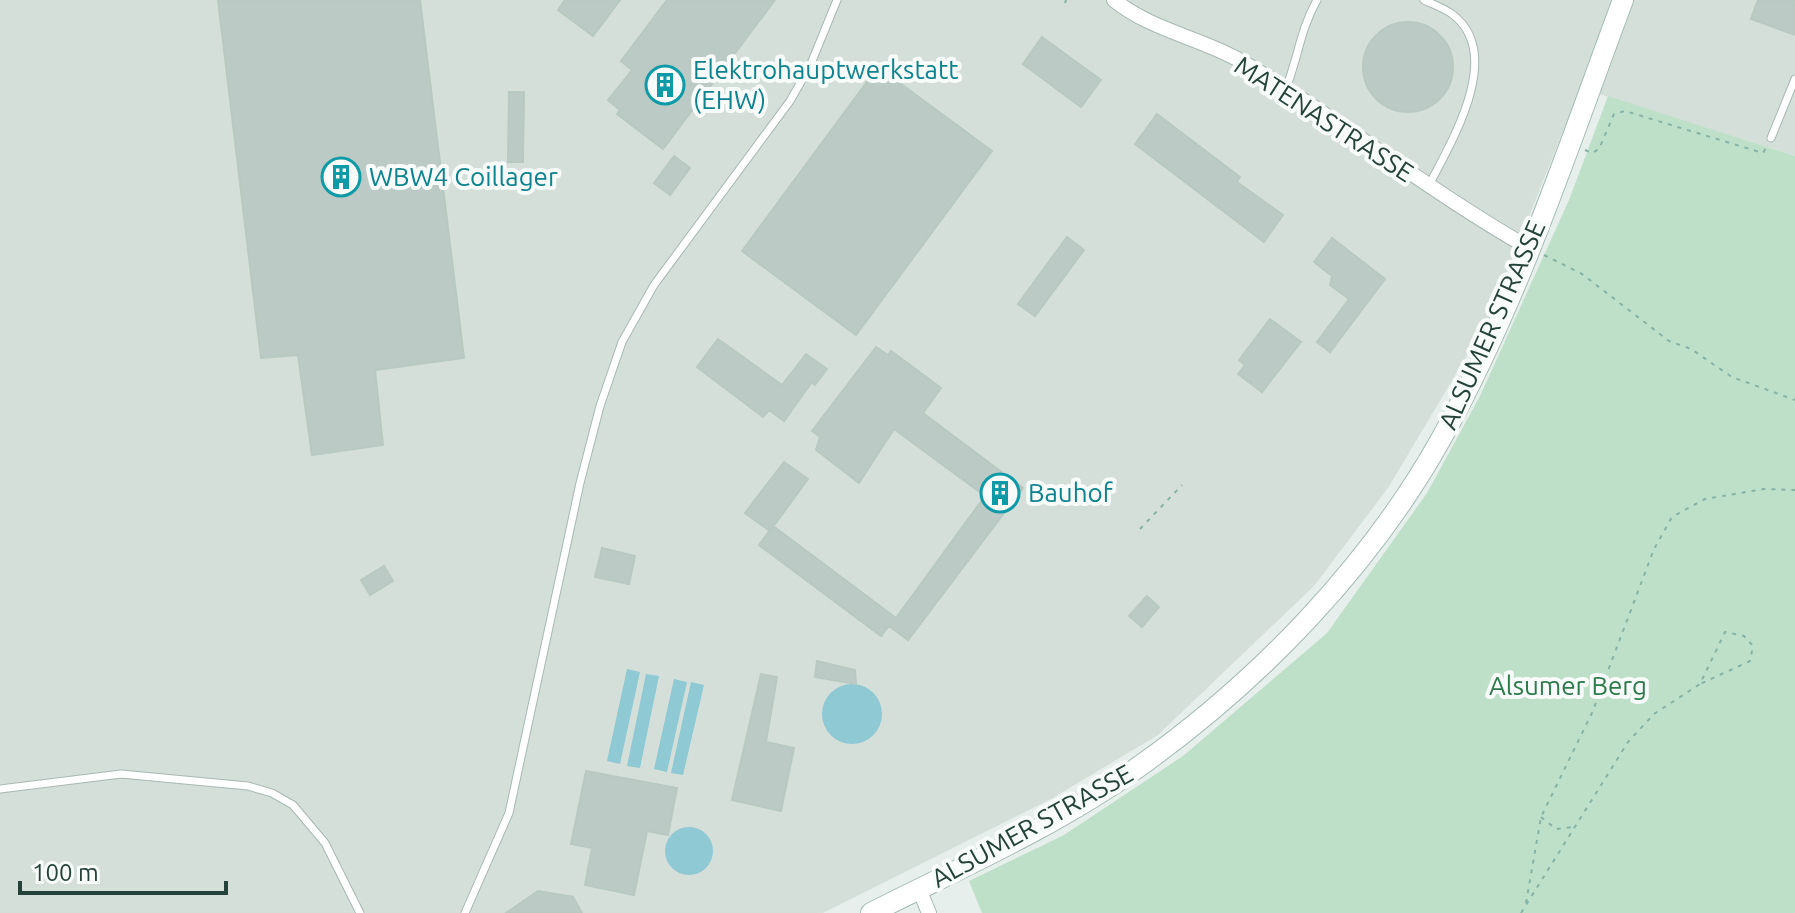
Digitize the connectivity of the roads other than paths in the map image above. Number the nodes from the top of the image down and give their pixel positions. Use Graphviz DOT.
graph roads {
  1 [pos="837,0"];
  2 [pos="1114,0"];
  3 [pos="1317,0"];
  4 [pos="1424,0"];
  5 [pos="1623,0"];
  6 [pos="1795,79"];
  7 [pos="1285,91"];
  8 [pos="1771,138"];
  9 [pos="1428,187"];
  10 [pos="1529,248"];
  11 [pos="0,789"];
  12 [pos="919,889"];
  13 [pos="360,913"];
  14 [pos="465,913"];
  15 [pos="871,913"];
  16 [pos="929,913"];
  1 -- 14 [label="lane"];
  2 -- 7 [label="street, MATENASTRASSE"];
  3 -- 7 [label="lane"];
  4 -- 9 [label="lane"];
  5 -- 10 [label="street, ALSUMER STRASSE"];
  6 -- 8 [label="lane"];
  7 -- 9 [label="street, MATENASTRASSE"];
  9 -- 10 [label="street, MATENASTRASSE"];
  10 -- 12 [label="street, ALSUMER STRASSE"];
  11 -- 13 [label="lane"];
  12 -- 15 [label="street, ALSUMER STRASSE"];
  12 -- 16 [label="street"];
}
